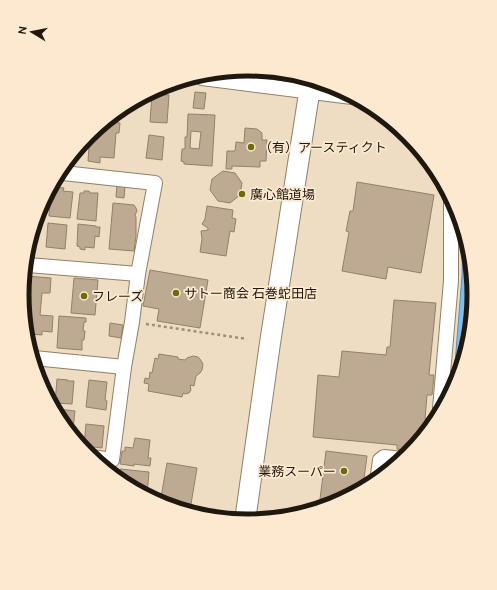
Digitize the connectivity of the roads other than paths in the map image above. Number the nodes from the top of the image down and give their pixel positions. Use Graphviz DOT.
graph roads {
  1 [pos="212,79"];
  2 [pos="310,86"];
  3 [pos="339,95"];
  4 [pos="66,173"];
  5 [pos="451,211"];
  6 [pos="31,265"];
  7 [pos="138,274"];
  8 [pos="38,358"];
  9 [pos="124,367"];
  10 [pos="441,402"];
  11 [pos="395,458"];
  12 [pos="102,459"];
  13 [pos="378,472"];
  14 [pos="246,514"];
  1 -- 2 [label="street"];
  2 -- 3 [label="street"];
  2 -- 14 [label="street"];
  4 -- 7 [label="street"];
  5 -- 10 [label="street"];
  6 -- 7 [label="street"];
  7 -- 9 [label="street"];
  8 -- 9 [label="street"];
  9 -- 12 [label="street"];
  11 -- 13 [label="street"];
}
